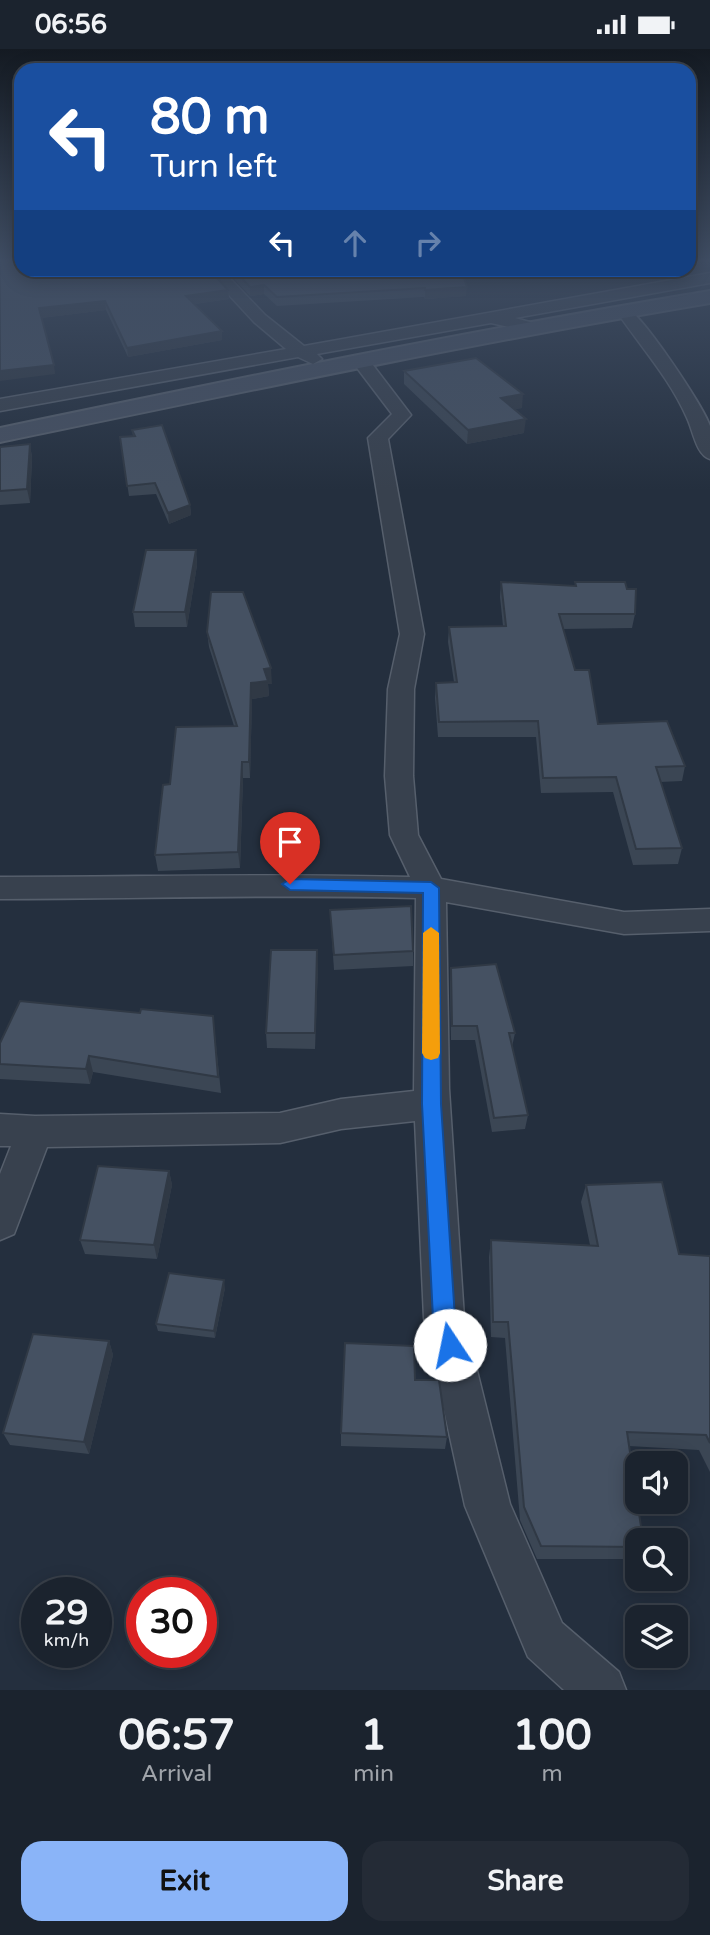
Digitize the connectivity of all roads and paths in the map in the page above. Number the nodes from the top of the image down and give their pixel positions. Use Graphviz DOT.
graph roads {
  1 [pos="284,338"];
  2 [pos="382,338"];
  3 [pos="476,338"];
  4 [pos="644,338"];
  5 [pos="300,353"];
  6 [pos="360,360"];
  7 [pos="329,367"];
  8 [pos="0,405"];
  9 [pos="0,435"];
  10 [pos="710,453"];
  11 [pos="0,888"];
  12 [pos="431,888"];
  13 [pos="710,919"];
  14 [pos="432,1104"];
  15 [pos="18,1131"];
  16 [pos="0,1222"];
  17 [pos="601,1690"];
  1 -- 5 [label="street"];
  2 -- 5 [label="street"];
  3 -- 6 [label="street"];
  4 -- 10 [label="street"];
  5 -- 7 [label="street"];
  5 -- 8 [label="street"];
  6 -- 7 [label="street"];
  6 -- 12 [label="street"];
  7 -- 9 [label="street"];
  11 -- 12 [label="street"];
  12 -- 13 [label="street"];
  12 -- 14 [label="street"];
  14 -- 15 [label="street"];
  14 -- 17 [label="street"];
  15 -- 16 [label="street"];
}
